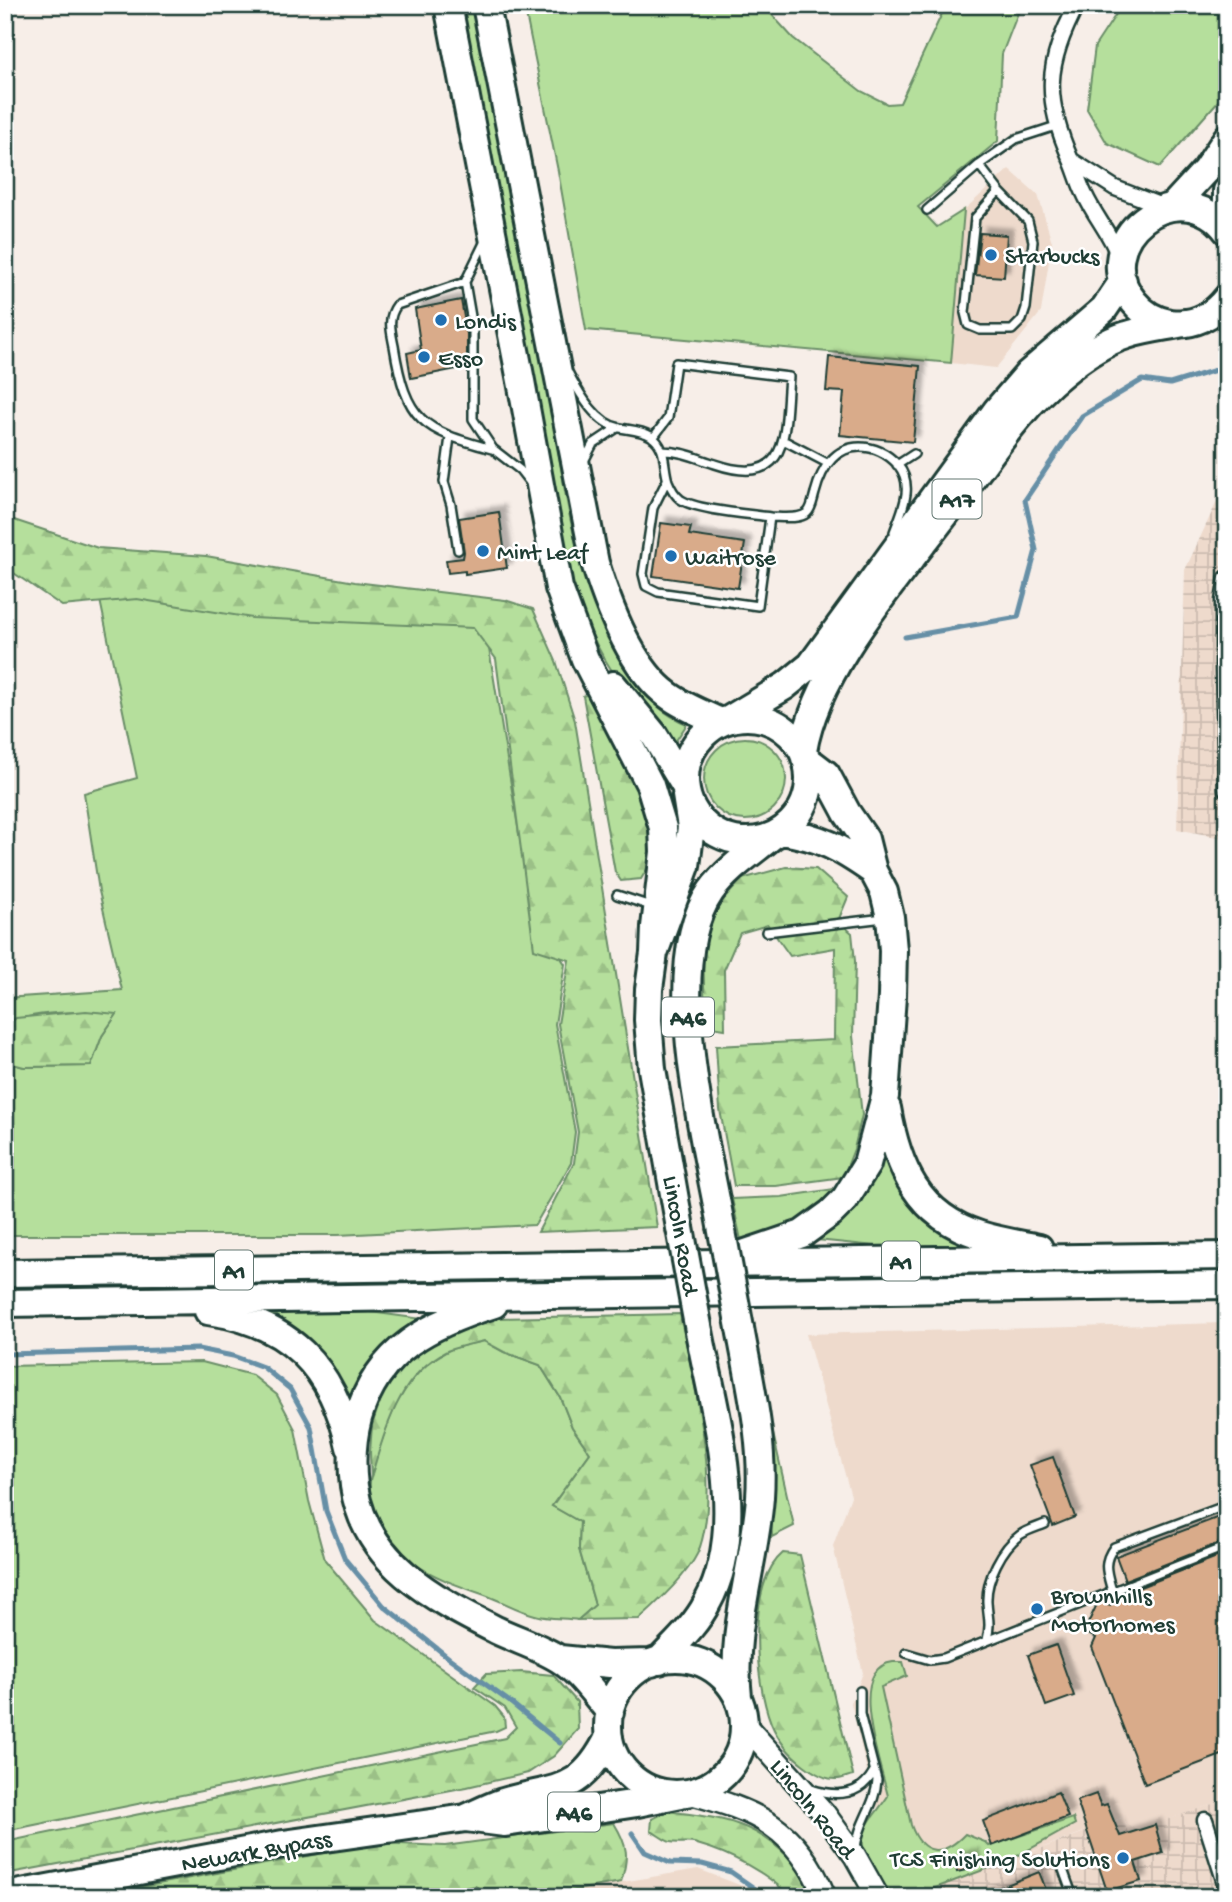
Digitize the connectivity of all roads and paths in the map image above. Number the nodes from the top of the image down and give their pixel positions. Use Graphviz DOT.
graph roads {
  1 [pos="447,5"];
  2 [pos="486,5"];
  3 [pos="1077,5"];
  4 [pos="1056,126"];
  5 [pos="1227,138"];
  6 [pos="1071,160"];
  7 [pos="979,165"];
  8 [pos="999,191"];
  9 [pos="1227,191"];
  10 [pos="1169,207"];
  11 [pos="927,210"];
  12 [pos="1227,217"];
  13 [pos="491,227"];
  14 [pos="1227,231"];
  15 [pos="1122,271"];
  16 [pos="465,282"];
  17 [pos="1222,307"];
  18 [pos="1184,323"];
  19 [pos="553,346"];
  20 [pos="617,428"];
  21 [pos="450,437"];
  22 [pos="653,438"];
  23 [pos="783,440"];
  24 [pos="493,449"];
  25 [pos="662,451"];
  26 [pos="914,454"];
  27 [pos="827,463"];
  28 [pos="898,465"];
  29 [pos="578,475"];
  30 [pos="667,480"];
  31 [pos="543,498"];
  32 [pos="770,517"];
  33 [pos="458,550"];
  34 [pos="880,572"];
  35 [pos="1227,578"];
  36 [pos="572,625"];
  37 [pos="726,720"];
  38 [pos="804,754"];
  39 [pos="1226,789"];
  40 [pos="685,790"];
  41 [pos="776,834"];
  42 [pos="873,871"];
  43 [pos="617,895"];
  44 [pos="658,908"];
  45 [pos="890,917"];
  46 [pos="766,932"];
  47 [pos="654,953"];
  48 [pos="885,1096"];
  49 [pos="1227,1256"];
  50 [pos="1091,1258"];
  51 [pos="712,1264"];
  52 [pos="5,1273"];
  53 [pos="1227,1285"];
  54 [pos="520,1295"];
  55 [pos="134,1300"];
  56 [pos="5,1303"];
  57 [pos="351,1452"];
  58 [pos="1227,1505"];
  59 [pos="1045,1524"];
  60 [pos="1227,1546"];
  61 [pos="1112,1591"];
  62 [pos="987,1640"];
  63 [pos="906,1653"];
  64 [pos="560,1659"];
  65 [pos="655,1662"];
  66 [pos="860,1691"];
  67 [pos="738,1697"];
  68 [pos="610,1724"];
  69 [pos="744,1724"];
  70 [pos="874,1771"];
  71 [pos="801,1786"];
  72 [pos="685,1793"];
  73 [pos="466,1818"];
  74 [pos="1205,1820"];
  75 [pos="855,1856"];
  76 [pos="1061,1864"];
  77 [pos="1227,1889"];
  78 [pos="5,1896"];
  79 [pos="825,1897"];
  80 [pos="878,1897"];
  81 [pos="1073,1897"];
  1 -- 13 [label="highway, A46"];
  2 -- 19 [label="highway"];
  3 -- 4 [label="street"];
  4 -- 6 [label="street"];
  4 -- 7 [label="lane"];
  5 -- 10 [label="highway"];
  6 -- 10 [label="street"];
  6 -- 15 [label="street"];
  7 -- 8 [label="lane"];
  7 -- 11 [label="lane"];
  8 -- 8 [label="lane"];
  9 -- 12 [label="highway"];
  10 -- 14 [label="highway"];
  10 -- 15 [label="highway"];
  13 -- 16 [label="lane"];
  13 -- 31 [label="highway, A46"];
  15 -- 18 [label="highway"];
  15 -- 34 [label="highway, A17"];
  16 -- 21 [label="lane"];
  16 -- 24 [label="lane"];
  17 -- 18 [label="highway"];
  18 -- 38 [label="highway, A17"];
  19 -- 20 [label="lane"];
  19 -- 29 [label="highway"];
  20 -- 22 [label="lane"];
  20 -- 29 [label="lane"];
  21 -- 24 [label="lane"];
  21 -- 33 [label="lane"];
  22 -- 23 [label="lane"];
  22 -- 25 [label="lane"];
  23 -- 25 [label="lane"];
  23 -- 27 [label="lane"];
  24 -- 31 [label="lane"];
  25 -- 30 [label="lane"];
  26 -- 28 [label="lane"];
  27 -- 28 [label="lane"];
  27 -- 32 [label="lane"];
  28 -- 34 [label="lane"];
  29 -- 37 [label="highway"];
  30 -- 32 [label="lane"];
  30 -- 32 [label="lane"];
  31 -- 36 [label="highway, A46"];
  34 -- 37 [label="highway, A17"];
  35 -- 39 [label="street"];
  36 -- 40 [label="highway, A46"];
  36 -- 44 [label="highway, A46"];
  37 -- 38 [label="highway"];
  37 -- 40 [label="highway"];
  38 -- 41 [label="highway"];
  38 -- 42 [label="highway"];
  40 -- 41 [label="highway"];
  40 -- 47 [label="highway, Lincoln Road / A46"];
  41 -- 42 [label="highway"];
  41 -- 67 [label="highway, Lincoln Road / A46, bridge"];
  42 -- 45 [label="highway"];
  43 -- 44 [label="lane"];
  44 -- 47 [label="highway, A46"];
  45 -- 46 [label="lane"];
  45 -- 48 [label="highway"];
  47 -- 65 [label="highway, Lincoln Road / A46, bridge"];
  48 -- 50 [label="highway"];
  48 -- 51 [label="highway"];
  49 -- 50 [label="highway, A1"];
  50 -- 51 [label="highway, A1"];
  51 -- 52 [label="highway, A1"];
  53 -- 54 [label="highway, A1"];
  54 -- 55 [label="highway, A1"];
  54 -- 57 [label="highway"];
  55 -- 56 [label="highway, A1"];
  55 -- 57 [label="highway"];
  57 -- 64 [label="highway"];
  58 -- 61 [label="lane"];
  59 -- 62 [label="lane"];
  60 -- 61 [label="lane"];
  61 -- 62 [label="lane"];
  62 -- 63 [label="lane"];
  64 -- 65 [label="highway"];
  64 -- 68 [label="highway"];
  65 -- 67 [label="highway"];
  65 -- 68 [label="highway"];
  66 -- 70 [label="lane"];
  67 -- 69 [label="highway"];
  68 -- 72 [label="highway"];
  68 -- 73 [label="highway, Newark Bypass / A46"];
  69 -- 71 [label="main road, Lincoln Road"];
  69 -- 72 [label="highway"];
  70 -- 71 [label="lane"];
  70 -- 75 [label="lane"];
  71 -- 75 [label="main road, Lincoln Road"];
  72 -- 73 [label="highway, Newark Bypass / A46"];
  72 -- 79 [label="main road, Lincoln Road"];
  73 -- 78 [label="highway, Newark Bypass / A46"];
  74 -- 77 [label="street"];
  75 -- 80 [label="main road, Lincoln Road"];
  76 -- 81 [label="lane"];
}
